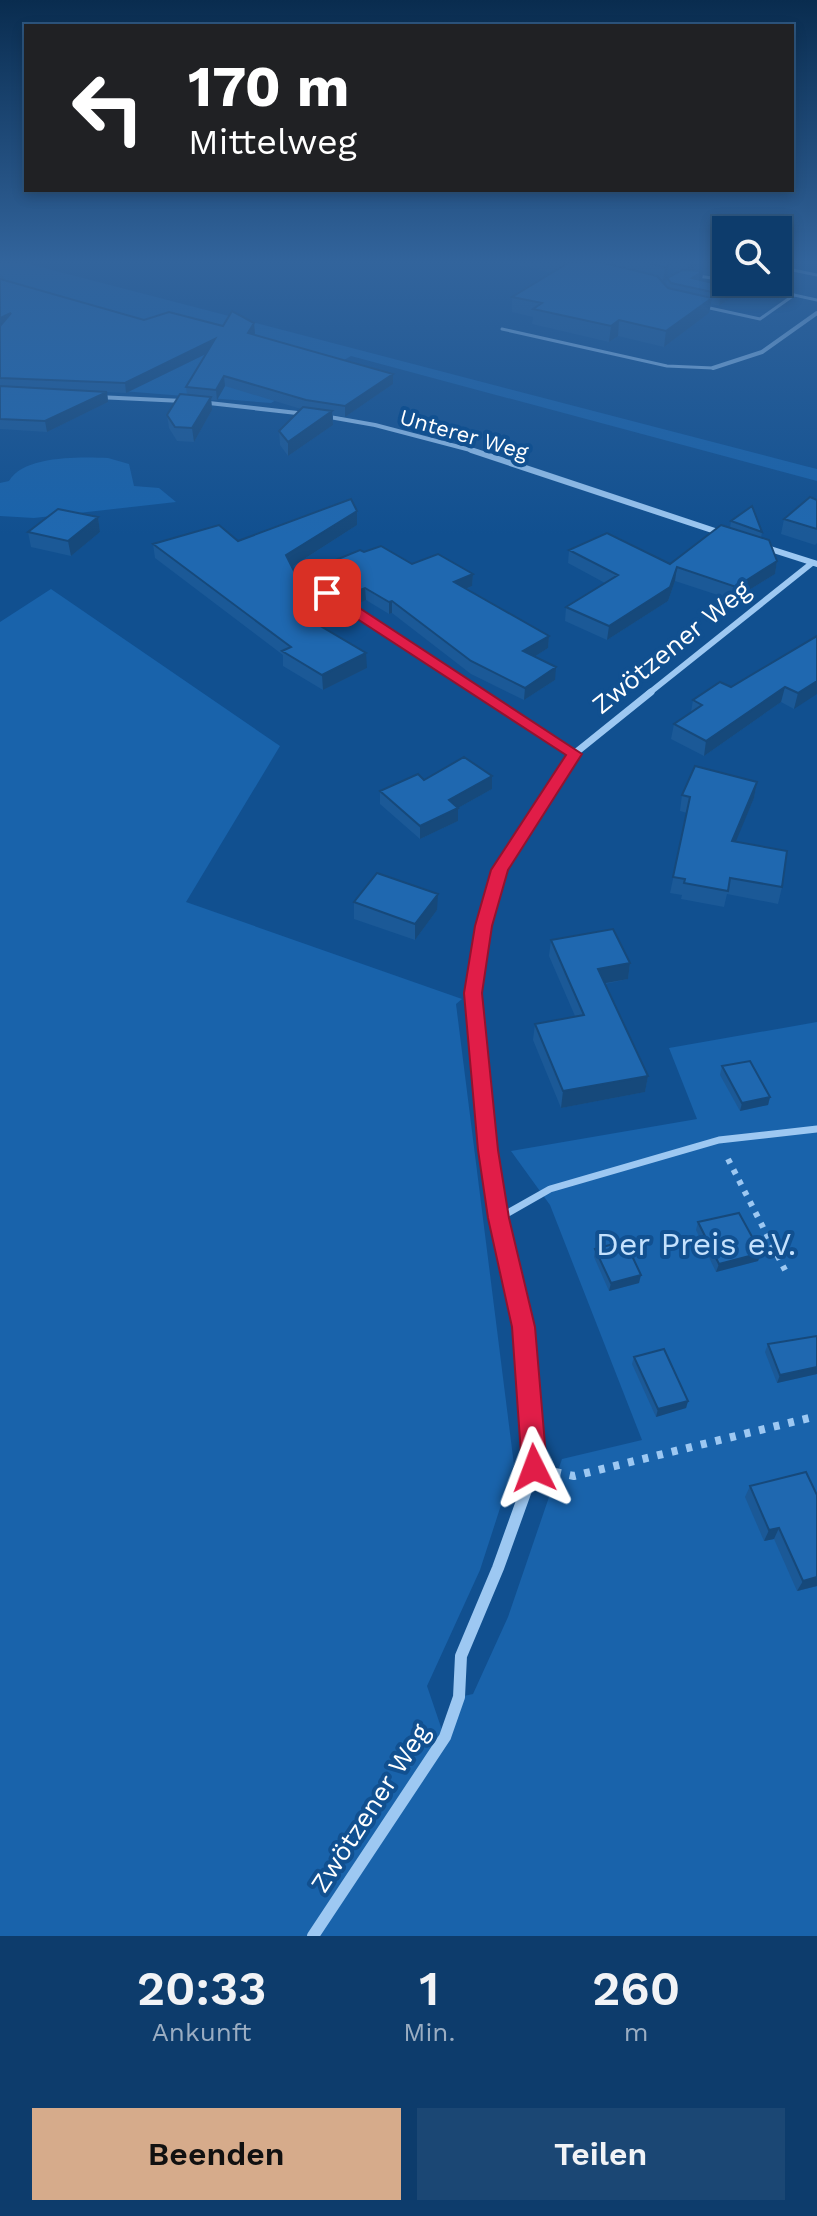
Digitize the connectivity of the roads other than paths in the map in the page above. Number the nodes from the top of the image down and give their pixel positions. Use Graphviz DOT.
graph roads {
  1 [pos="611,353"];
  2 [pos="758,353"];
  3 [pos="713,368"];
  4 [pos="96,396"];
  5 [pos="722,533"];
  6 [pos="752,543"];
  7 [pos="814,563"];
  8 [pos="328,594"];
  9 [pos="574,754"];
  10 [pos="817,1129"];
  11 [pos="499,1218"];
  12 [pos="313,1936"];
  1 -- 3 [label="lane"];
  2 -- 3 [label="street"];
  4 -- 5 [label="street, Unterer Weg"];
  6 -- 7 [label="street"];
  7 -- 9 [label="street, Zwötzener Weg"];
  8 -- 9 [label="street"];
  9 -- 11 [label="street, Zwötzener Weg"];
  10 -- 11 [label="lane"];
  11 -- 12 [label="street, Zwötzener Weg"];
}
